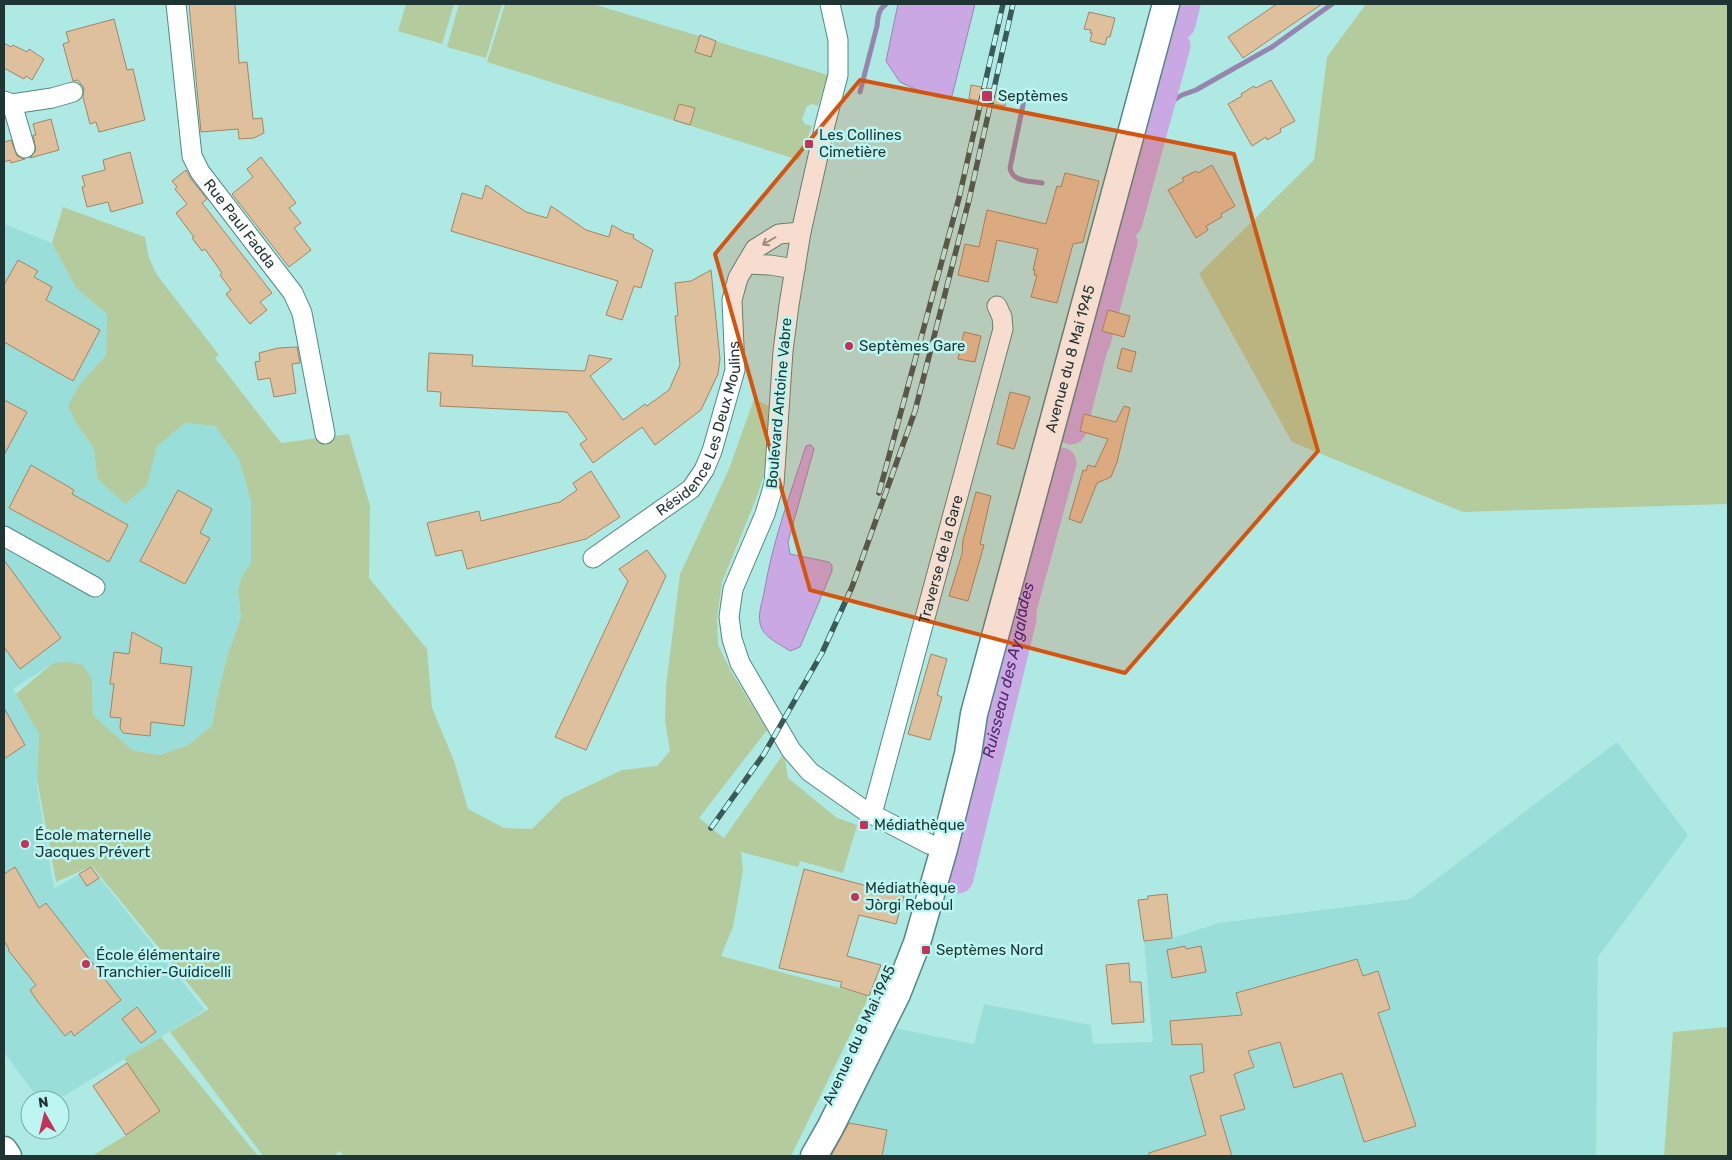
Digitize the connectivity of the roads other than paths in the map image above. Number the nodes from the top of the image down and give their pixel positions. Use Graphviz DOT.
graph roads {
  1 [pos="830,4"];
  2 [pos="1166,4"];
  3 [pos="171,5"];
  4 [pos="73,92"];
  5 [pos="8,103"];
  6 [pos="26,148"];
  7 [pos="801,232"];
  8 [pos="746,264"];
  9 [pos="795,269"];
  10 [pos="997,306"];
  11 [pos="325,434"];
  12 [pos="4,536"];
  13 [pos="593,558"];
  14 [pos="95,587"];
  15 [pos="872,814"];
  16 [pos="936,846"];
  17 [pos="4,1150"];
  18 [pos="8,1156"];
  19 [pos="804,1156"];
  20 [pos="814,1156"];
  1 -- 7 [label="street, Boulevard Antoine Vabre"];
  2 -- 16 [label="main road, Avenue du 8 Mai 1945"];
  3 -- 11 [label="street, Rue Paul Fadda"];
  4 -- 5 [label="street"];
  5 -- 6 [label="street"];
  7 -- 8 [label="street, Résidence Les Deux Moulins, one-way"];
  7 -- 9 [label="street, Boulevard Antoine Vabre"];
  8 -- 9 [label="street"];
  8 -- 13 [label="street, Résidence Les Deux Moulins"];
  9 -- 15 [label="street, Boulevard Antoine Vabre"];
  10 -- 15 [label="street, Traverse de la Gare"];
  12 -- 14 [label="street"];
  15 -- 16 [label="street, Boulevard Antoine Vabre"];
  16 -- 19 [label="main road, Avenue du 8 Mai 1945"];
  16 -- 20 [label="main road, Avenue du 8 Mai 1945"];
  17 -- 18 [label="main road"];
}
